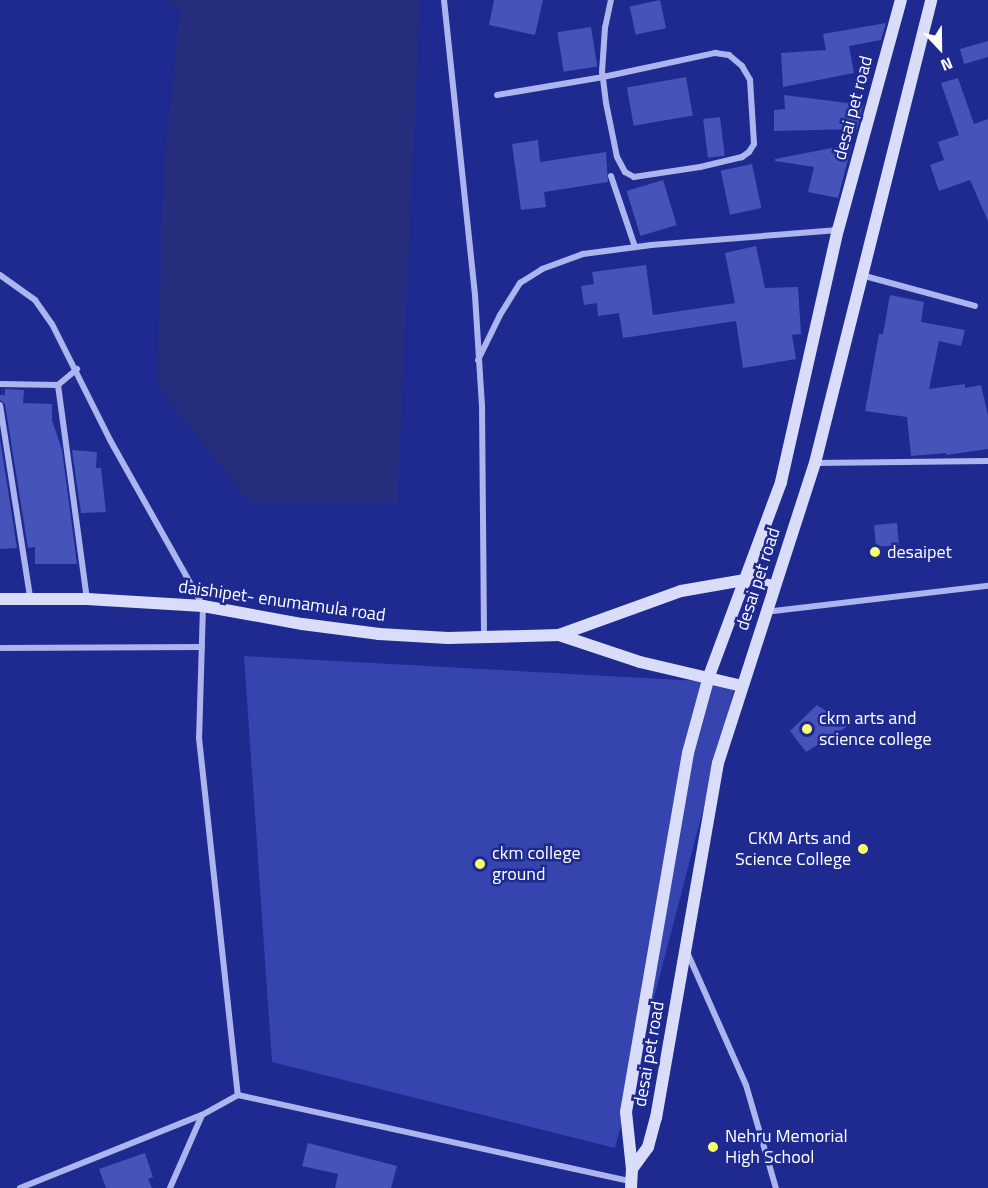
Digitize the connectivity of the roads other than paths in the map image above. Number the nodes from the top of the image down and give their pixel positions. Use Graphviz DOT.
graph roads {
  1 [pos="444,0"];
  2 [pos="610,0"];
  3 [pos="901,0"];
  4 [pos="931,0"];
  5 [pos="603,77"];
  6 [pos="497,95"];
  7 [pos="611,176"];
  8 [pos="838,230"];
  9 [pos="635,247"];
  10 [pos="0,275"];
  11 [pos="861,275"];
  12 [pos="975,306"];
  13 [pos="477,361"];
  14 [pos="77,369"];
  15 [pos="0,384"];
  16 [pos="58,385"];
  17 [pos="0,405"];
  18 [pos="988,461"];
  19 [pos="815,463"];
  20 [pos="745,580"];
  21 [pos="774,586"];
  22 [pos="988,586"];
  23 [pos="30,597"];
  24 [pos="0,599"];
  25 [pos="87,599"];
  26 [pos="203,606"];
  27 [pos="765,612"];
  28 [pos="559,635"];
  29 [pos="484,637"];
  30 [pos="202,647"];
  31 [pos="0,648"];
  32 [pos="709,676"];
  33 [pos="742,686"];
  34 [pos="686,948"];
  35 [pos="238,1095"];
  36 [pos="202,1115"];
  37 [pos="631,1179"];
  38 [pos="28,1187"];
  39 [pos="20,1188"];
  40 [pos="170,1188"];
  41 [pos="776,1188"];
  1 -- 13 [label="street"];
  2 -- 5 [label="street"];
  3 -- 8 [label="street, desai pet road"];
  4 -- 11 [label="street, desai pet road"];
  5 -- 5 [label="street"];
  5 -- 6 [label="street"];
  7 -- 9 [label="street"];
  8 -- 9 [label="street"];
  8 -- 20 [label="street, desai pet road"];
  9 -- 13 [label="street"];
  10 -- 14 [label="street"];
  11 -- 12 [label="street"];
  11 -- 19 [label="street, desai pet road"];
  13 -- 29 [label="street"];
  14 -- 16 [label="street"];
  14 -- 26 [label="street"];
  15 -- 16 [label="street"];
  16 -- 25 [label="street"];
  17 -- 23 [label="street"];
  18 -- 19 [label="street"];
  19 -- 21 [label="street, desai pet road"];
  20 -- 21 [label="street, daishipet- enumamula road"];
  20 -- 28 [label="street, daishipet- enumamula road"];
  20 -- 32 [label="street, desai pet road"];
  21 -- 27 [label="street, desai pet road"];
  22 -- 27 [label="street"];
  23 -- 24 [label="street, daishipet- enumamula road"];
  23 -- 25 [label="street, daishipet- enumamula road"];
  25 -- 26 [label="street, daishipet- enumamula road"];
  26 -- 29 [label="street, daishipet- enumamula road"];
  26 -- 30 [label="street"];
  27 -- 33 [label="street, desai pet road"];
  28 -- 29 [label="street, daishipet- enumamula road"];
  28 -- 32 [label="street, daishipet- enumamula road"];
  30 -- 31 [label="street"];
  30 -- 35 [label="street"];
  32 -- 33 [label="street, daishipet- enumamula road"];
  32 -- 37 [label="street, desai pet road"];
  33 -- 34 [label="street, desai pet road"];
  34 -- 37 [label="street, desai pet road"];
  34 -- 41 [label="street"];
  35 -- 36 [label="street"];
  35 -- 37 [label="street"];
  36 -- 38 [label="street"];
  36 -- 40 [label="street"];
  38 -- 39 [label="street"];
}
